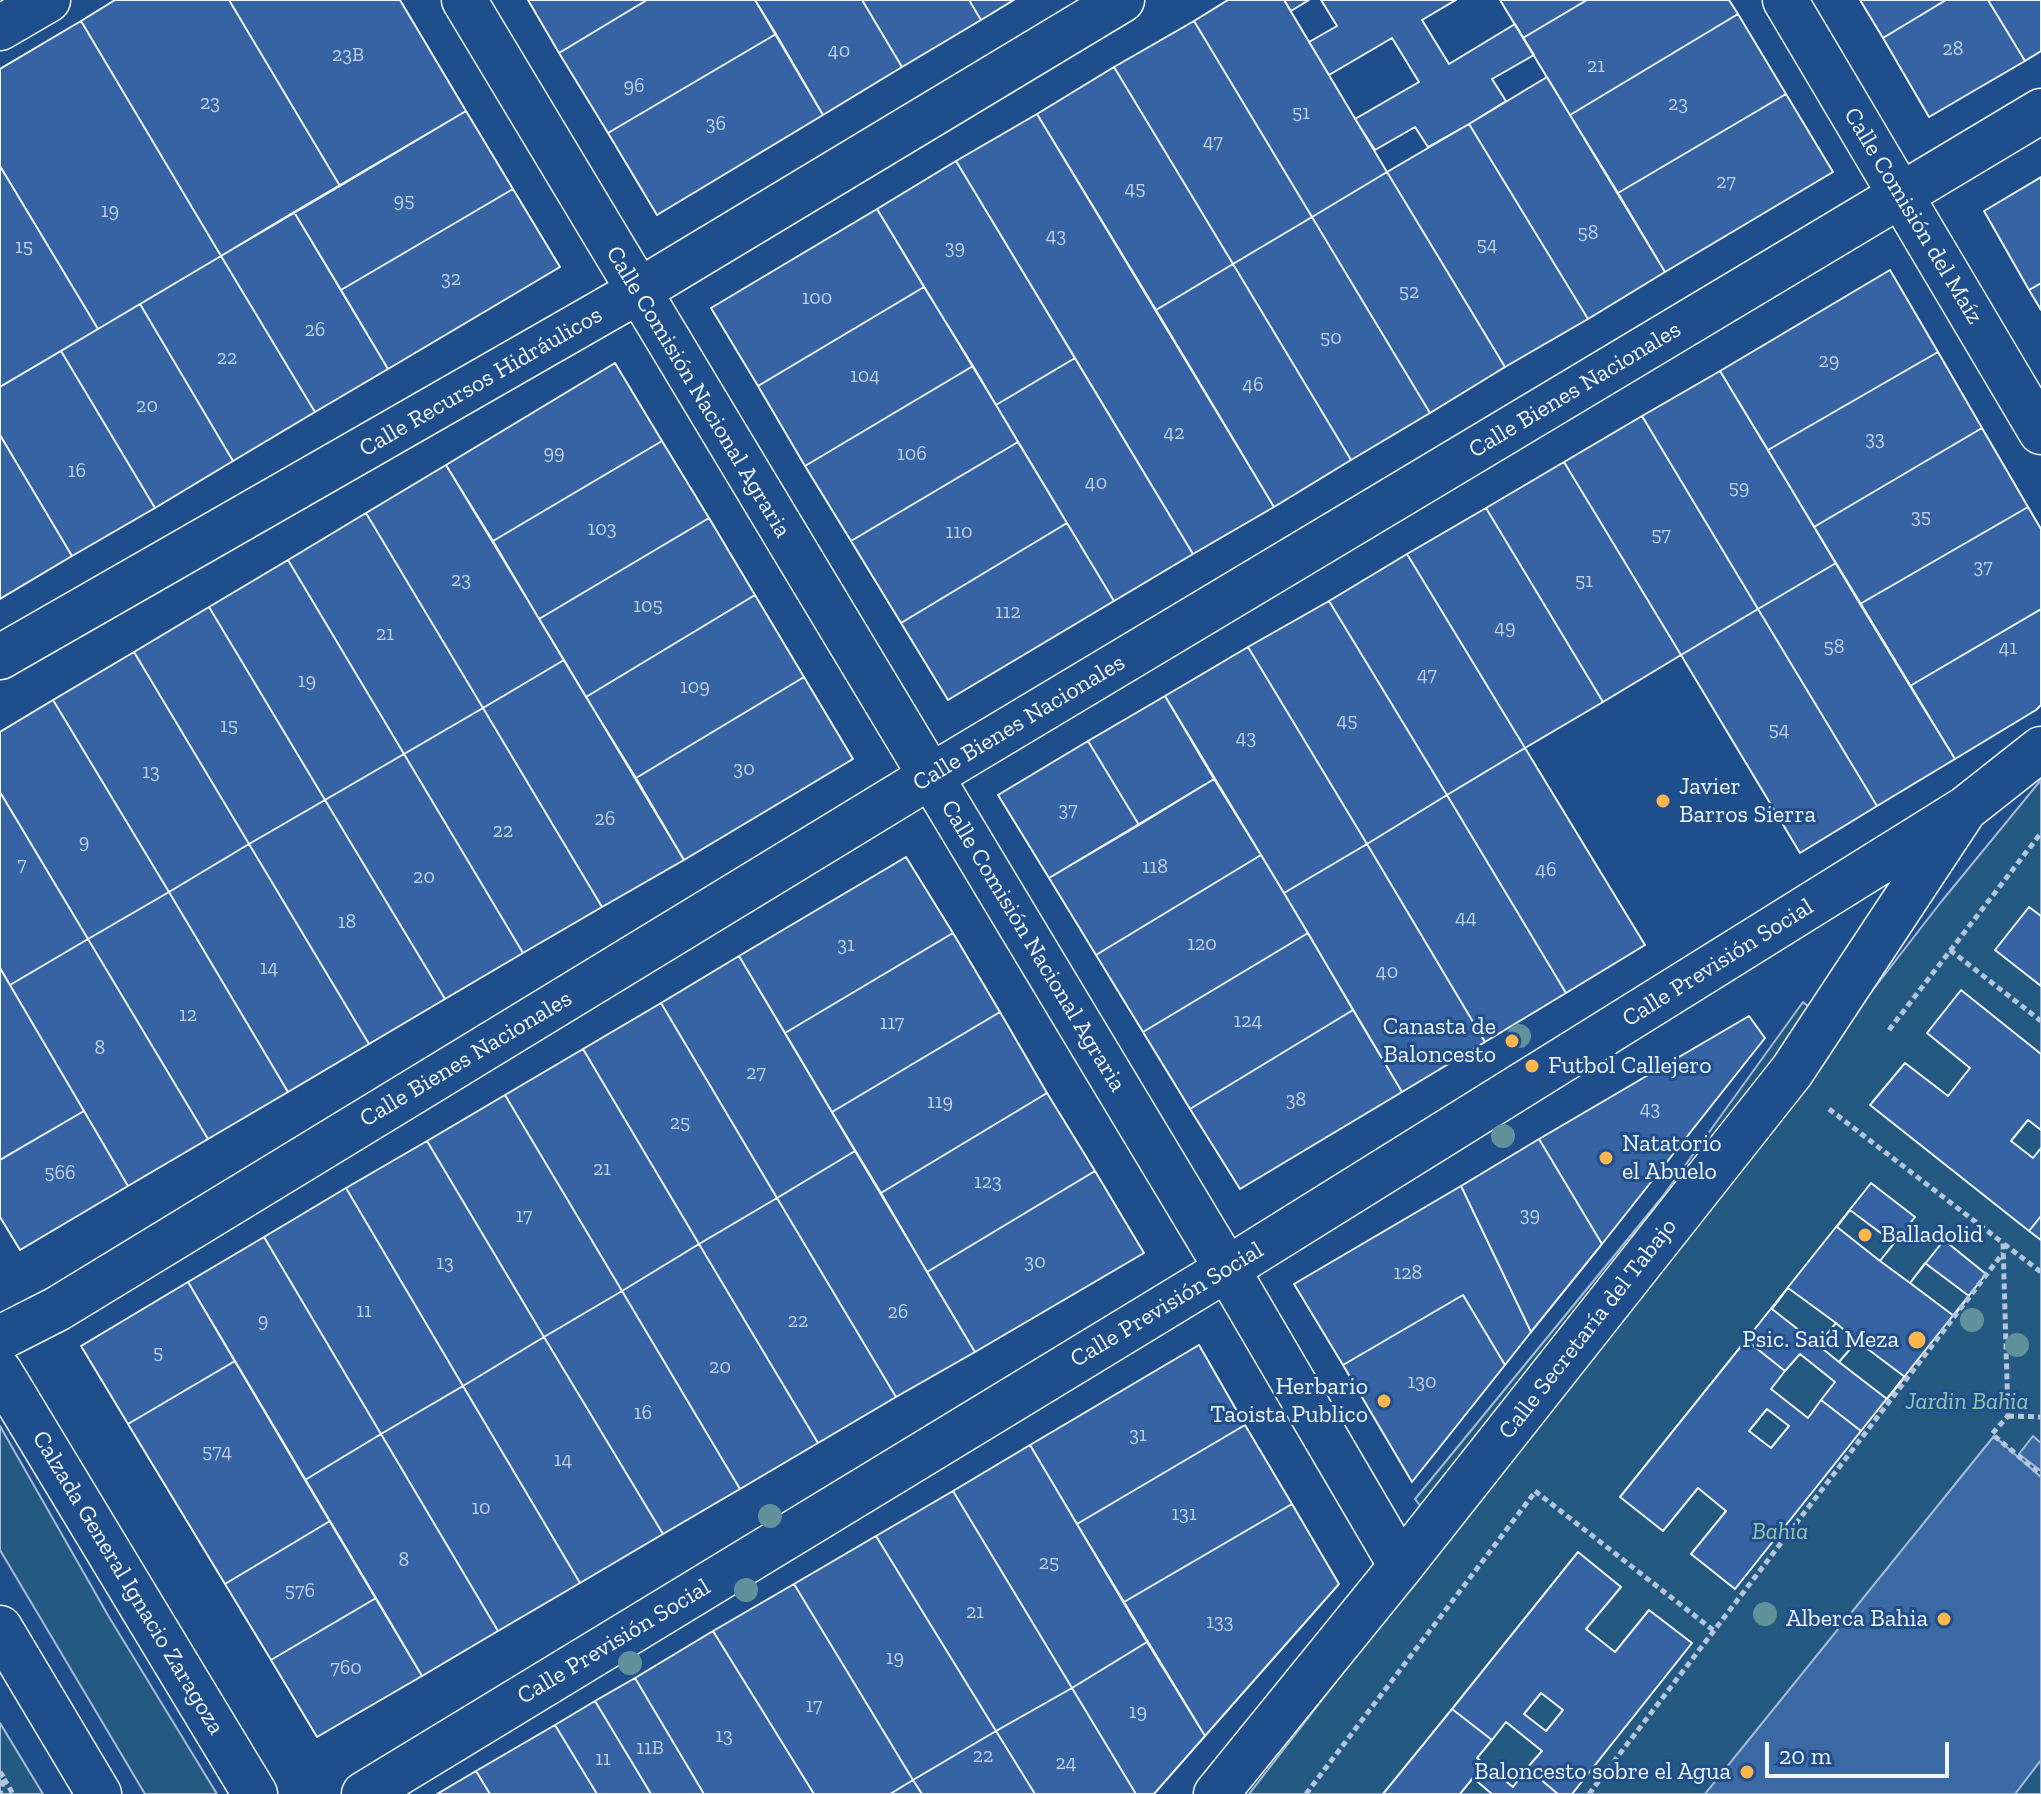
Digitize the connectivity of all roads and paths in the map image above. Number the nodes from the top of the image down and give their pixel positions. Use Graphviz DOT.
graph roads {
  1 [pos="48,0"];
  2 [pos="464,0"];
  3 [pos="1122,0"];
  4 [pos="1785,0"];
  5 [pos="0,28"];
  6 [pos="2041,111"];
  7 [pos="1900,196"];
  8 [pos="637,292"];
  9 [pos="2041,432"];
  10 [pos="0,657"];
  11 [pos="2041,749"];
  12 [pos="931,776"];
  13 [pos="1965,809"];
  14 [pos="1950,950"];
  15 [pos="2041,1021"];
  16 [pos="1829,1109"];
  17 [pos="2003,1243"];
  18 [pos="2003,1253"];
  19 [pos="1227,1269"];
  20 [pos="2041,1272"];
  21 [pos="0,1338"];
  22 [pos="0,1372"];
  23 [pos="2008,1416"];
  24 [pos="2041,1417"];
  25 [pos="2041,1475"];
  26 [pos="1535,1491"];
  27 [pos="1401,1566"];
  28 [pos="0,1628"];
  29 [pos="1713,1630"];
  30 [pos="2,1775"];
  31 [pos="84,1785"];
  32 [pos="0,1794"];
  33 [pos="13,1794"];
  34 [pos="255,1794"];
  35 [pos="364,1794"];
  36 [pos="1216,1794"];
  37 [pos="1589,1794"];
  1 -- 5 [label="street"];
  2 -- 8 [label="street, Calle Comisión Nacional Agraria"];
  3 -- 8 [label="street, Calle Recursos Hidráulicos"];
  4 -- 7 [label="street, Calle Comisión del Maíz"];
  6 -- 7 [label="street, Calle Bienes Nacionales"];
  7 -- 9 [label="street, Calle Comisión del Maíz"];
  7 -- 12 [label="street, Calle Bienes Nacionales"];
  8 -- 10 [label="street, Calle Recursos Hidráulicos"];
  8 -- 12 [label="street, Calle Comisión Nacional Agraria"];
  11 -- 13 [label="street, Calle Secretaría del Tabajo"];
  12 -- 19 [label="street, Calle Comisión Nacional Agraria"];
  12 -- 21 [label="street, Calle Bienes Nacionales"];
  13 -- 19 [label="street, Calle Previsión Social"];
  13 -- 27 [label="street, Calle Secretaría del Tabajo"];
  14 -- 15 [label="path"];
  16 -- 17 [label="path"];
  17 -- 18 [label="path"];
  17 -- 20 [label="path"];
  18 -- 23 [label="path"];
  18 -- 29 [label="path"];
  19 -- 27 [label="street, Calle Comisión Nacional Agraria"];
  19 -- 35 [label="street, Calle Previsión Social"];
  22 -- 34 [label="street, Calzada General Ignacio Zaragoza"];
  23 -- 24 [label="path"];
  23 -- 25 [label="path"];
  26 -- 29 [label="path"];
  27 -- 36 [label="street, Calle Secretaría del Tabajo"];
  28 -- 31 [label="street"];
  29 -- 37 [label="path"];
  30 -- 32 [label="path"];
  30 -- 33 [label="path"];
}
